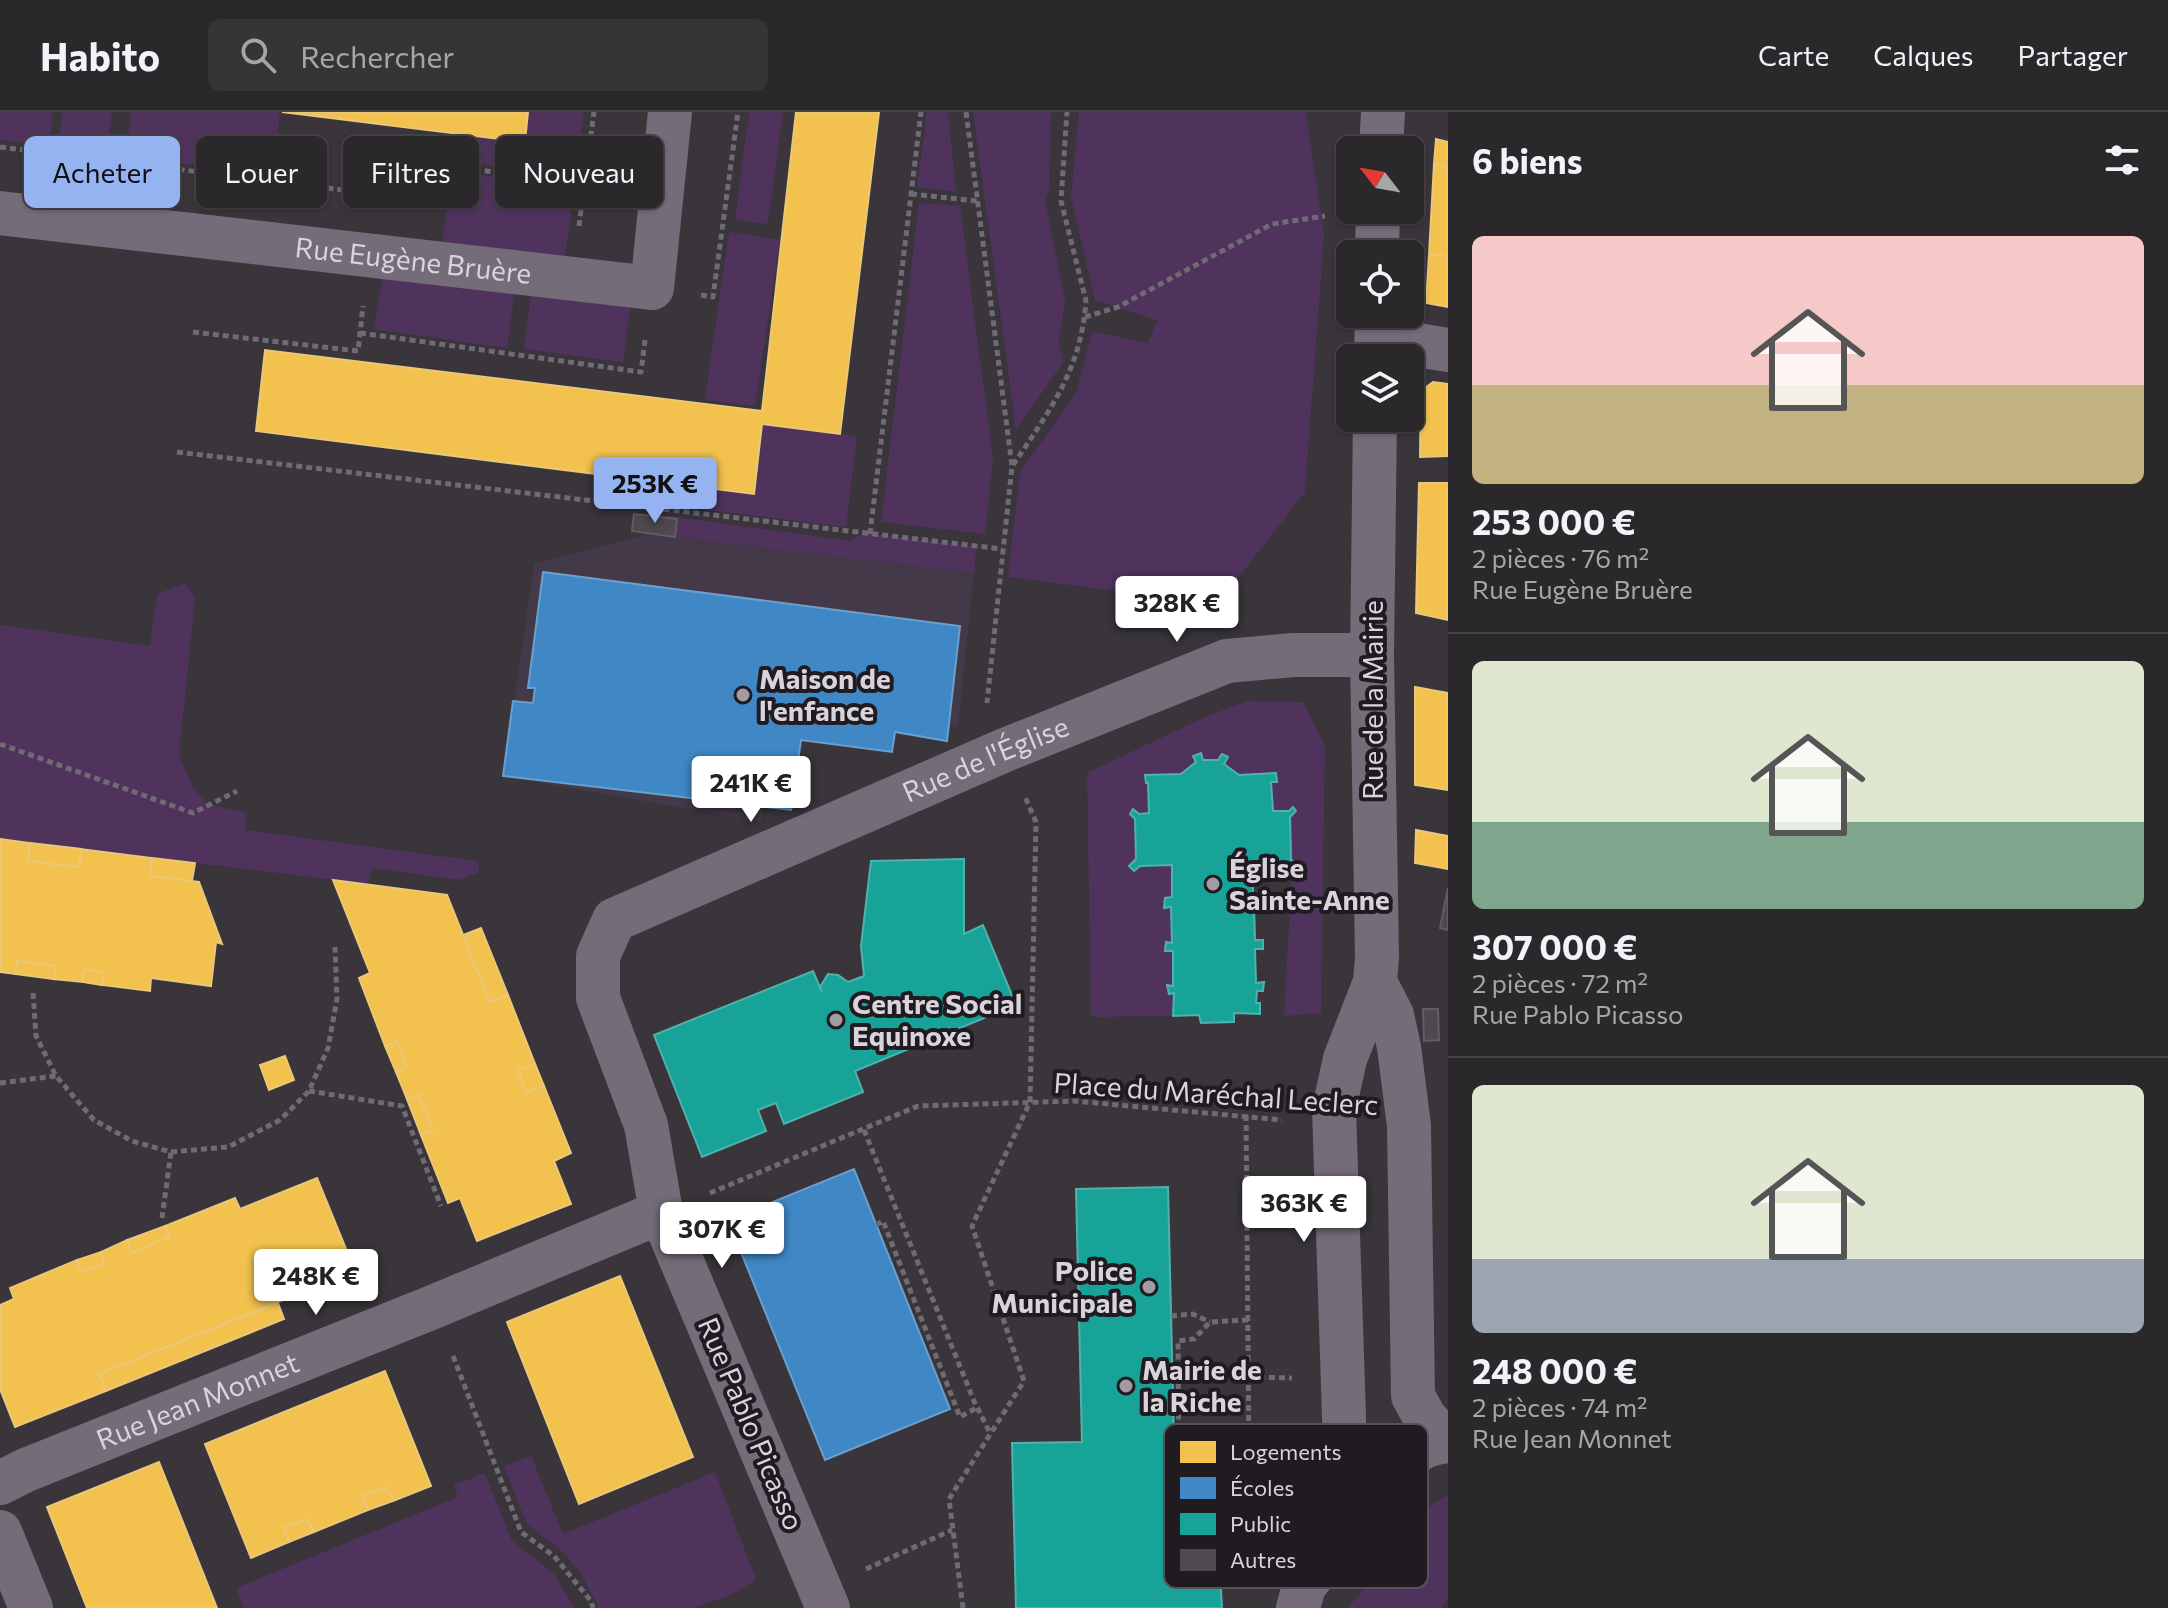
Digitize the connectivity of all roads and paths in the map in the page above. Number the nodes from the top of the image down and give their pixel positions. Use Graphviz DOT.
graph roads {
  1 [pos="594,112"];
  2 [pos="670,112"];
  3 [pos="738,112"];
  4 [pos="921,112"];
  5 [pos="966,112"];
  6 [pos="1067,112"];
  7 [pos="1383,112"];
  8 [pos="591,136"];
  9 [pos="1382,136"];
  10 [pos="0,147"];
  11 [pos="495,172"];
  12 [pos="911,194"];
  13 [pos="978,201"];
  14 [pos="582,208"];
  15 [pos="0,213"];
  16 [pos="1334,215"];
  17 [pos="369,255"];
  18 [pos="573,279"];
  19 [pos="652,288"];
  20 [pos="1085,317"];
  21 [pos="193,332"];
  22 [pos="360,333"];
  23 [pos="1377,337"];
  24 [pos="1448,350"];
  25 [pos="1375,432"];
  26 [pos="177,452"];
  27 [pos="1012,466"];
  28 [pos="870,534"];
  29 [pos="1003,549"];
  30 [pos="1372,655"];
  31 [pos="0,744"];
  32 [pos="1005,750"];
  33 [pos="237,791"];
  34 [pos="614,920"];
  35 [pos="335,947"];
  36 [pos="1375,982"];
  37 [pos="33,993"];
  38 [pos="56,1076"];
  39 [pos="0,1083"];
  40 [pos="309,1091"];
  41 [pos="1030,1102"];
  42 [pos="1246,1115"];
  43 [pos="1334,1128"];
  44 [pos="864,1130"];
  45 [pos="171,1152"];
  46 [pos="441,1206"];
  47 [pos="661,1212"];
  48 [pos="162,1218"];
  49 [pos="876,1225"];
  50 [pos="433,1307"];
  51 [pos="1171,1316"];
  52 [pos="1248,1320"];
  53 [pos="1210,1322"];
  54 [pos="978,1407"];
  55 [pos="1179,1424"];
  56 [pos="1249,1424"];
  57 [pos="1344,1424"];
  58 [pos="991,1434"];
  59 [pos="1448,1441"];
  60 [pos="1428,1446"];
  61 [pos="0,1483"];
  62 [pos="952,1530"];
  63 [pos="0,1532"];
  64 [pos="859,1572"];
  65 [pos="1303,1588"];
  66 [pos="31,1608"];
  67 [pos="593,1608"];
  68 [pos="828,1608"];
  69 [pos="963,1608"];
  70 [pos="1298,1608"];
  1 -- 8 [label="path"];
  2 -- 19 [label="street"];
  3 -- 19 [label="path"];
  4 -- 12 [label="path"];
  5 -- 13 [label="path"];
  6 -- 20 [label="path"];
  7 -- 9 [label="street"];
  10 -- 11 [label="path"];
  12 -- 13 [label="path"];
  12 -- 28 [label="path"];
  13 -- 27 [label="path"];
  14 -- 18 [label="path"];
  15 -- 17 [label="street, Rue Eugène Bruère"];
  16 -- 20 [label="path"];
  17 -- 18 [label="street, Rue Eugène Bruère"];
  17 -- 22 [label="path"];
  18 -- 19 [label="street, Rue Eugène Bruère"];
  19 -- 22 [label="path"];
  20 -- 27 [label="path"];
  21 -- 22 [label="path"];
  23 -- 24 [label="street"];
  25 -- 30 [label="street, Rue de la Mairie"];
  26 -- 28 [label="path"];
  27 -- 29 [label="path, Place du Maréchal Leclerc"];
  28 -- 29 [label="path"];
  29 -- 32 [label="path, Place du Maréchal Leclerc"];
  30 -- 32 [label="street, Rue de l'Église"];
  30 -- 36 [label="street, Rue de la Mairie"];
  31 -- 33 [label="path"];
  32 -- 34 [label="street, Rue de l'Église"];
  32 -- 41 [label="path, Place du Maréchal Leclerc"];
  34 -- 47 [label="street, Rue Pablo Picasso"];
  35 -- 40 [label="path"];
  36 -- 43 [label="street, Rue de la Mairie"];
  36 -- 59 [label="street, Rue de la Mairie"];
  37 -- 38 [label="path"];
  38 -- 39 [label="path"];
  38 -- 45 [label="path"];
  40 -- 45 [label="path"];
  40 -- 46 [label="path"];
  41 -- 42 [label="path, Place du Maréchal Leclerc"];
  41 -- 44 [label="path, Place du Maréchal Leclerc"];
  41 -- 58 [label="path, Place du Maréchal Leclerc"];
  42 -- 43 [label="path, Place du Maréchal Leclerc"];
  42 -- 52 [label="path"];
  43 -- 57 [label="street, Rue de la Mairie"];
  44 -- 47 [label="path, Place du Maréchal Leclerc"];
  44 -- 54 [label="path"];
  45 -- 48 [label="path"];
  47 -- 50 [label="street, Rue Jean Monnet"];
  47 -- 68 [label="street, Rue Pablo Picasso"];
  49 -- 54 [label="path"];
  50 -- 61 [label="street, Rue Jean Monnet"];
  50 -- 67 [label="path"];
  51 -- 53 [label="path"];
  52 -- 53 [label="path"];
  52 -- 56 [label="path"];
  53 -- 55 [label="path"];
  54 -- 58 [label="path"];
  58 -- 62 [label="path, Place du Maréchal Leclerc"];
  59 -- 60 [label="street"];
  62 -- 64 [label="path"];
  62 -- 69 [label="path, Place du Maréchal Leclerc"];
  63 -- 66 [label="street"];
  65 -- 70 [label="street"];
}
